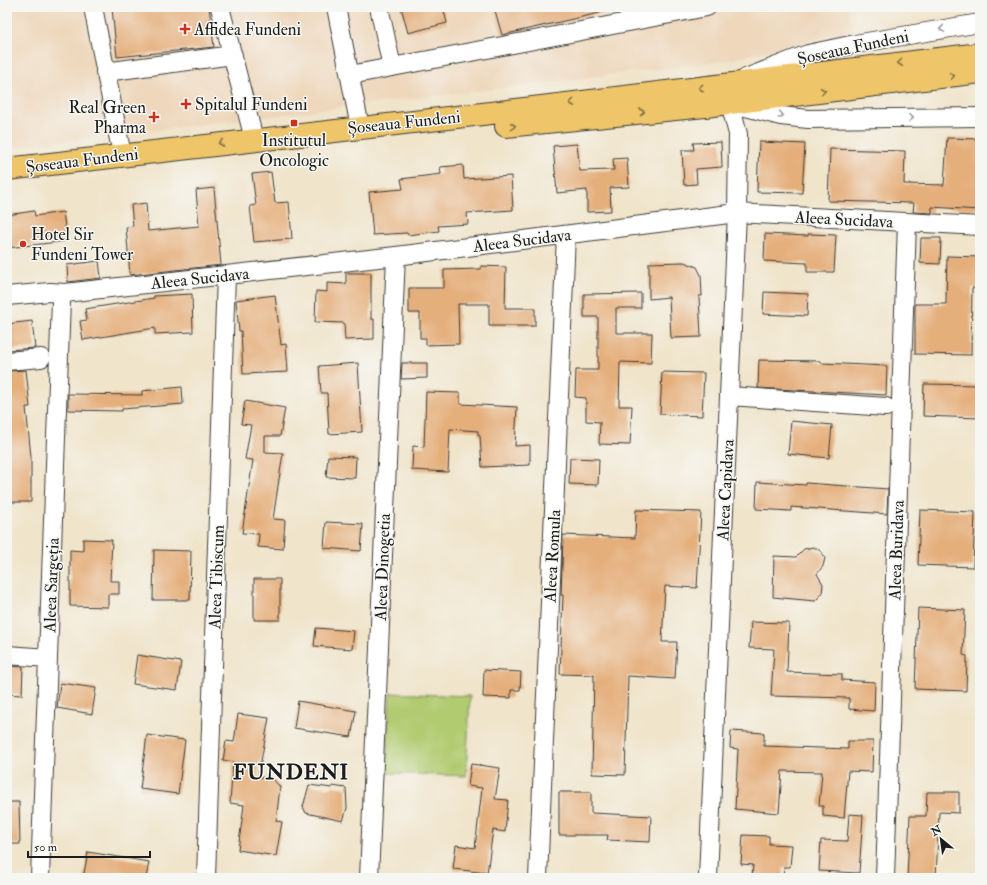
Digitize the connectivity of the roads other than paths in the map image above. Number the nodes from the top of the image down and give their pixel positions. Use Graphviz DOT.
graph roads {
  1 [pos="93,7"];
  2 [pos="220,7"];
  3 [pos="336,7"];
  4 [pos="379,7"];
  5 [pos="707,7"];
  6 [pos="980,23"];
  7 [pos="980,54"];
  8 [pos="233,55"];
  9 [pos="392,67"];
  10 [pos="105,72"];
  11 [pos="980,72"];
  12 [pos="350,75"];
  13 [pos="769,89"];
  14 [pos="730,94"];
  15 [pos="980,117"];
  16 [pos="360,127"];
  17 [pos="254,139"];
  18 [pos="122,155"];
  19 [pos="7,169"];
  20 [pos="7,183"];
  21 [pos="737,213"];
  22 [pos="907,222"];
  23 [pos="980,226"];
  24 [pos="566,235"];
  25 [pos="396,256"];
  26 [pos="226,275"];
  27 [pos="65,294"];
  28 [pos="7,296"];
  29 [pos="41,358"];
  30 [pos="7,361"];
  31 [pos="729,396"];
  32 [pos="886,407"];
  33 [pos="7,655"];
  34 [pos="48,658"];
  35 [pos="40,878"];
  36 [pos="206,878"];
  37 [pos="369,878"];
  38 [pos="538,878"];
  39 [pos="708,878"];
  40 [pos="885,878"];
  1 -- 10 [label="street"];
  2 -- 8 [label="street"];
  3 -- 12 [label="street"];
  4 -- 9 [label="street"];
  5 -- 9 [label="street"];
  6 -- 14 [label="street, Șoseaua Fundeni, one-way"];
  7 -- 13 [label="main road, Șoseaua Fundeni, one-way"];
  8 -- 10 [label="street"];
  8 -- 17 [label="street"];
  9 -- 12 [label="street"];
  10 -- 18 [label="street"];
  13 -- 11 [label="main road, Șoseaua Fundeni, one-way"];
  12 -- 16 [label="street"];
  13 -- 14 [label="main road, Șoseaua Fundeni"];
  14 -- 15 [label="street, Șoseaua Fundeni, one-way"];
  14 -- 16 [label="main road, Șoseaua Fundeni, one-way"];
  20 -- 14 [label="main road, Șoseaua Fundeni, one-way"];
  14 -- 21 [label="street, Aleea Capidava"];
  16 -- 17 [label="main road, Șoseaua Fundeni"];
  17 -- 18 [label="main road, Șoseaua Fundeni, one-way"];
  18 -- 19 [label="main road, Șoseaua Fundeni"];
  21 -- 22 [label="street, Aleea Sucidava"];
  21 -- 24 [label="street, Aleea Sucidava"];
  21 -- 31 [label="street, Aleea Capidava"];
  22 -- 23 [label="street, Aleea Sucidava"];
  22 -- 40 [label="street, Aleea Buridava"];
  24 -- 25 [label="street, Aleea Sucidava"];
  24 -- 38 [label="street, Aleea Romula"];
  25 -- 26 [label="street, Aleea Sucidava"];
  25 -- 37 [label="street, Aleea Dinogetia"];
  26 -- 27 [label="street, Aleea Sucidava"];
  26 -- 36 [label="street, Aleea Tibiscum"];
  27 -- 28 [label="street, Aleea Sucidava"];
  27 -- 34 [label="street, Aleea Sargeția"];
  29 -- 30 [label="street"];
  31 -- 32 [label="street"];
  31 -- 39 [label="street, Aleea Capidava"];
  33 -- 34 [label="street"];
  34 -- 35 [label="street, Aleea Sargeția"];
}
